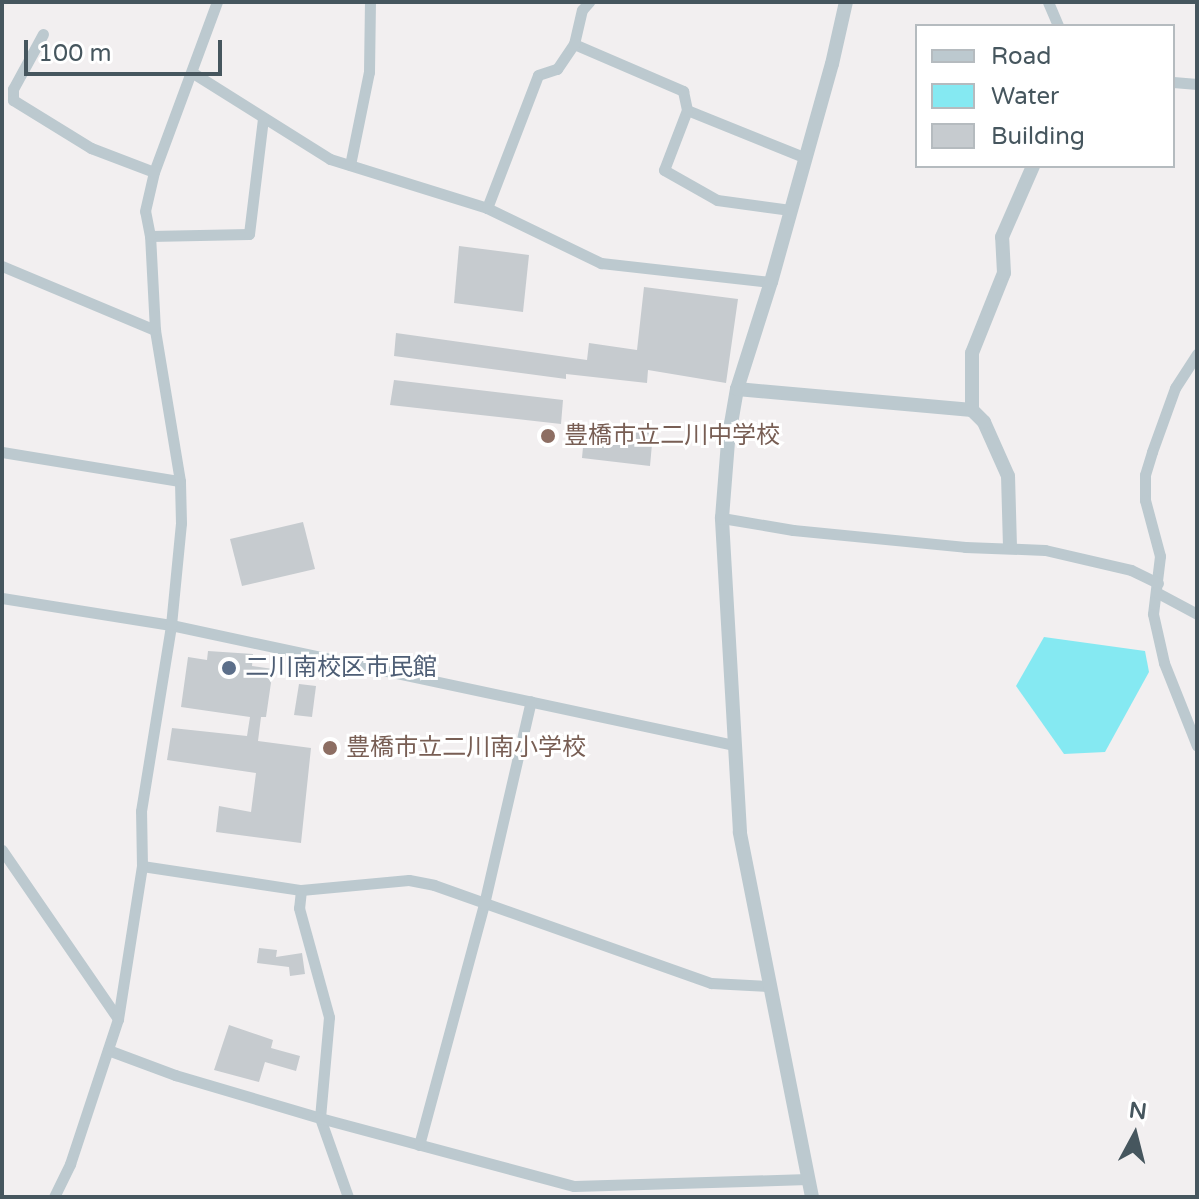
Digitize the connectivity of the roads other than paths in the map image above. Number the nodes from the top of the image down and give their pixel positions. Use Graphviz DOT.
graph roads {
  1 [pos="217,2"];
  2 [pos="370,2"];
  3 [pos="589,2"];
  4 [pos="846,2"];
  5 [pos="1048,2"];
  6 [pos="1057,24"];
  7 [pos="43,34"];
  8 [pos="574,44"];
  9 [pos="193,73"];
  10 [pos="1175,82"];
  11 [pos="1197,84"];
  12 [pos="687,110"];
  13 [pos="263,118"];
  14 [pos="806,158"];
  15 [pos="350,165"];
  16 [pos="1032,168"];
  17 [pos="154,172"];
  18 [pos="487,208"];
  19 [pos="790,210"];
  20 [pos="150,236"];
  21 [pos="2,266"];
  22 [pos="771,282"];
  23 [pos="155,330"];
  24 [pos="1197,354"];
  25 [pos="737,389"];
  26 [pos="972,410"];
  27 [pos="2,452"];
  28 [pos="180,481"];
  29 [pos="722,518"];
  30 [pos="1010,547"];
  31 [pos="1157,588"];
  32 [pos="2,598"];
  33 [pos="1197,614"];
  34 [pos="171,625"];
  35 [pos="531,701"];
  36 [pos="734,745"];
  37 [pos="1197,746"];
  38 [pos="2,850"];
  39 [pos="142,866"];
  40 [pos="301,890"];
  41 [pos="484,904"];
  42 [pos="769,986"];
  43 [pos="118,1019"];
  44 [pos="108,1050"];
  45 [pos="320,1118"];
  46 [pos="419,1145"];
  47 [pos="808,1179"];
  48 [pos="54,1197"];
  49 [pos="348,1197"];
  50 [pos="812,1197"];
  1 -- 9 [label="street"];
  2 -- 15 [label="street"];
  3 -- 8 [label="street"];
  4 -- 14 [label="street"];
  5 -- 6 [label="street"];
  7 -- 17 [label="street"];
  8 -- 12 [label="street"];
  8 -- 18 [label="street"];
  9 -- 13 [label="street"];
  9 -- 17 [label="street"];
  10 -- 11 [label="street"];
  12 -- 14 [label="street"];
  12 -- 19 [label="street"];
  13 -- 15 [label="street"];
  13 -- 20 [label="street"];
  14 -- 19 [label="street"];
  15 -- 18 [label="street"];
  16 -- 26 [label="street"];
  17 -- 20 [label="street"];
  18 -- 22 [label="street"];
  19 -- 22 [label="street"];
  20 -- 23 [label="street"];
  21 -- 23 [label="street"];
  22 -- 25 [label="street"];
  23 -- 28 [label="street"];
  24 -- 31 [label="street"];
  25 -- 26 [label="street"];
  25 -- 29 [label="street"];
  26 -- 30 [label="street"];
  27 -- 28 [label="street"];
  28 -- 34 [label="street"];
  29 -- 30 [label="street"];
  29 -- 36 [label="street"];
  30 -- 31 [label="street"];
  31 -- 33 [label="street"];
  31 -- 37 [label="street"];
  32 -- 34 [label="street"];
  34 -- 35 [label="street"];
  34 -- 39 [label="street"];
  35 -- 36 [label="street"];
  35 -- 41 [label="street"];
  36 -- 42 [label="street"];
  38 -- 43 [label="street"];
  39 -- 40 [label="street"];
  39 -- 43 [label="street"];
  40 -- 41 [label="street"];
  40 -- 45 [label="street"];
  41 -- 42 [label="street"];
  41 -- 46 [label="street"];
  42 -- 47 [label="street"];
  43 -- 44 [label="street"];
  44 -- 45 [label="street"];
  44 -- 48 [label="street"];
  45 -- 46 [label="street"];
  45 -- 49 [label="street"];
  46 -- 47 [label="street"];
  47 -- 50 [label="street"];
}
